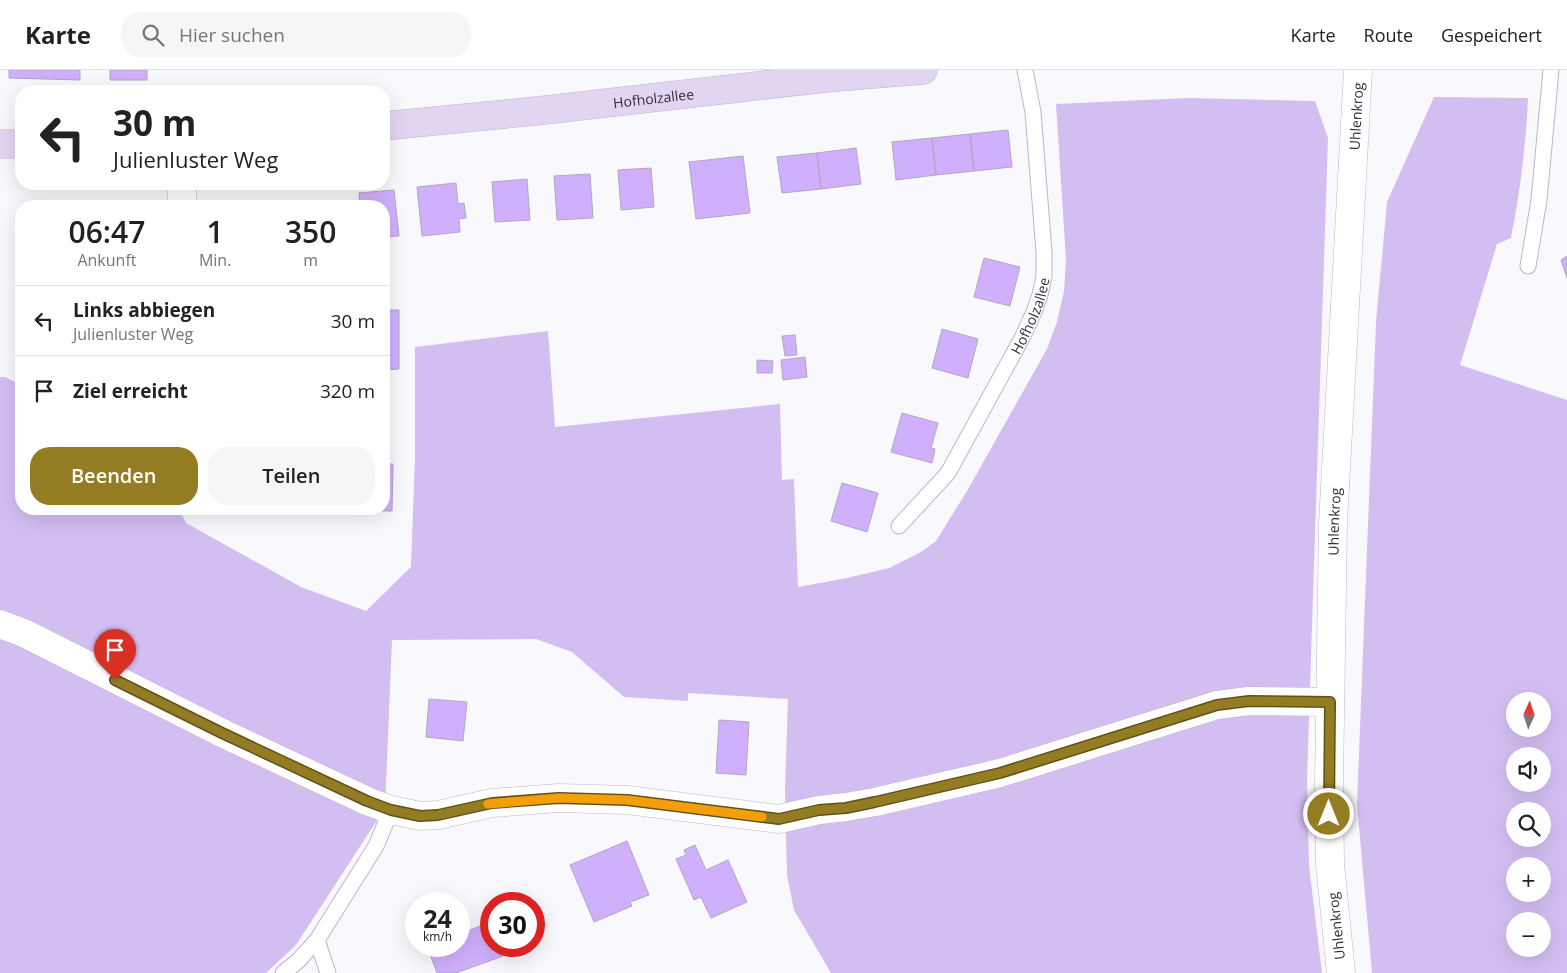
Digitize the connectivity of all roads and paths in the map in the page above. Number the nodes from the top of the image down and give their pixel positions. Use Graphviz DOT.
graph roads {
  1 [pos="923,70"];
  2 [pos="1026,70"];
  3 [pos="1358,70"];
  4 [pos="1551,70"];
  5 [pos="390,125"];
  6 [pos="0,144"];
  7 [pos="15,144"];
  8 [pos="1528,266"];
  9 [pos="898,526"];
  10 [pos="0,624"];
  11 [pos="1330,702"];
  12 [pos="391,810"];
  13 [pos="317,940"];
  14 [pos="283,973"];
  15 [pos="328,973"];
  16 [pos="1342,973"];
  1 -- 5 [label="street, Hofholzallee"];
  2 -- 9 [label="lane, Hofholzallee"];
  3 -- 11 [label="street, Uhlenkrog"];
  4 -- 8 [label="lane"];
  6 -- 7 [label="street"];
  10 -- 12 [label="street"];
  11 -- 12 [label="street"];
  11 -- 16 [label="street, Uhlenkrog"];
  12 -- 13 [label="lane"];
  13 -- 14 [label="lane"];
  13 -- 15 [label="lane"];
}
